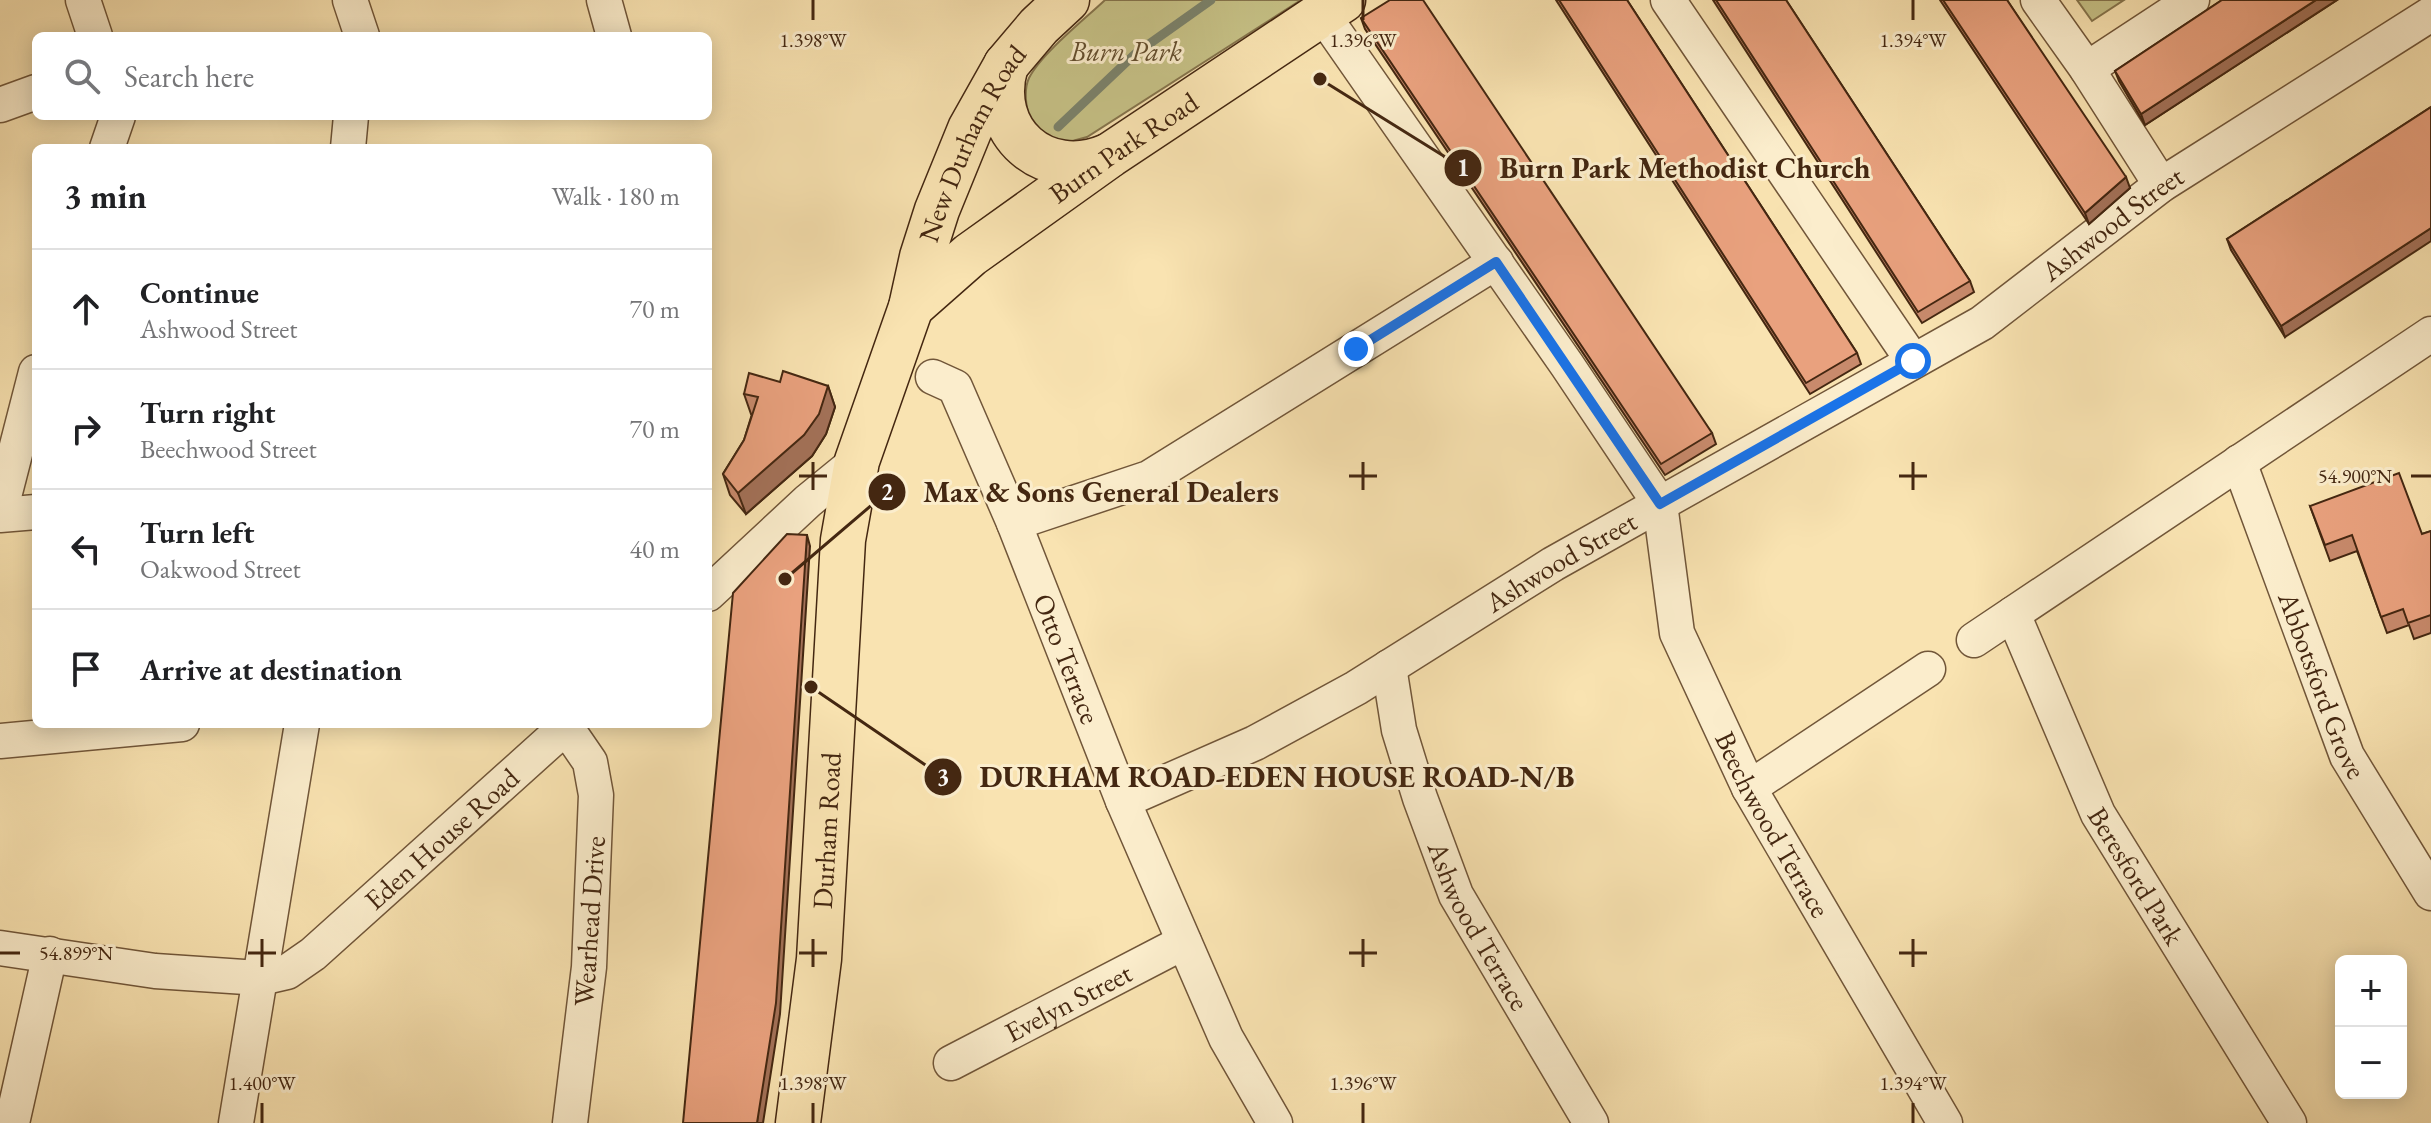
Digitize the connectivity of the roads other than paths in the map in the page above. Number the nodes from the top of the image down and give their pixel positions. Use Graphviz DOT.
graph roads {
  1 [pos="350,0"];
  2 [pos="604,0"];
  3 [pos="1067,0"];
  4 [pos="1668,0"];
  5 [pos="2038,0"];
  6 [pos="2192,0"];
  7 [pos="1333,7"];
  8 [pos="2431,14"];
  9 [pos="361,32"];
  10 [pos="613,32"];
  11 [pos="1006,65"];
  12 [pos="2087,69"];
  13 [pos="32,93"];
  14 [pos="0,105"];
  15 [pos="117,120"];
  16 [pos="351,120"];
  17 [pos="108,144"];
  18 [pos="348,144"];
  19 [pos="1110,155"];
  20 [pos="2161,185"];
  21 [pos="1496,262"];
  22 [pos="911,307"];
  23 [pos="2431,334"];
  24 [pos="1913,361"];
  25 [pos="933,377"];
  26 [pos="32,388"];
  27 [pos="857,461"];
  28 [pos="2239,462"];
  29 [pos="1660,504"];
  30 [pos="32,512"];
  31 [pos="0,514"];
  32 [pos="1014,523"];
  33 [pos="712,590"];
  34 [pos="2013,614"];
  35 [pos="1974,640"];
  36 [pos="1389,667"];
  37 [pos="1928,669"];
  38 [pos="139,728"];
  39 [pos="301,728"];
  40 [pos="565,728"];
  41 [pos="568,728"];
  42 [pos="0,741"];
  43 [pos="1749,788"];
  44 [pos="1123,801"];
  45 [pos="2431,893"];
  46 [pos="1184,942"];
  47 [pos="0,948"];
  48 [pos="50,954"];
  49 [pos="261,978"];
  50 [pos="951,1063"];
  51 [pos="12,1123"];
  52 [pos="236,1123"];
  53 [pos="570,1123"];
  54 [pos="798,1123"];
  55 [pos="1275,1123"];
  56 [pos="1591,1123"];
  57 [pos="1945,1123"];
  58 [pos="2289,1123"];
  1 -- 9 [label="street"];
  2 -- 10 [label="street"];
  3 -- 11 [label="highway, New Durham Road"];
  4 -- 24 [label="street"];
  5 -- 12 [label="street"];
  6 -- 12 [label="street"];
  7 -- 19 [label="highway, Burn Park Road"];
  7 -- 21 [label="street"];
  8 -- 20 [label="street, Ashwood Street"];
  11 -- 19 [label="highway"];
  11 -- 22 [label="highway, New Durham Road"];
  12 -- 20 [label="street"];
  13 -- 14 [label="street"];
  15 -- 17 [label="street"];
  16 -- 18 [label="street"];
  19 -- 22 [label="highway, Burn Park Road"];
  20 -- 24 [label="street, Ashwood Street"];
  21 -- 29 [label="street"];
  21 -- 32 [label="street"];
  22 -- 27 [label="highway, Durham Road"];
  23 -- 28 [label="street"];
  24 -- 29 [label="street, Ashwood Street"];
  25 -- 32 [label="street, Otto Terrace"];
  26 -- 31 [label="street"];
  27 -- 33 [label="street"];
  27 -- 54 [label="highway, Durham Road"];
  28 -- 34 [label="street"];
  28 -- 45 [label="street, Abbotsford Grove"];
  29 -- 36 [label="street, Ashwood Street"];
  29 -- 43 [label="street, Beechwood Terrace"];
  30 -- 31 [label="street"];
  32 -- 44 [label="street, Otto Terrace"];
  34 -- 35 [label="street"];
  34 -- 58 [label="street, Beresford Park"];
  36 -- 44 [label="street, Ashwood Street"];
  36 -- 56 [label="street, Ashwood Terrace"];
  37 -- 43 [label="street"];
  38 -- 42 [label="street"];
  39 -- 49 [label="street"];
  40 -- 49 [label="street, Eden House Road"];
  41 -- 53 [label="street, Wearhead Drive"];
  43 -- 57 [label="street, Beechwood Terrace"];
  44 -- 46 [label="street, Otto Terrace"];
  46 -- 50 [label="street, Evelyn Street"];
  46 -- 55 [label="street, Otto Terrace"];
  47 -- 48 [label="street"];
  48 -- 49 [label="street"];
  48 -- 51 [label="street"];
  49 -- 52 [label="street"];
}
